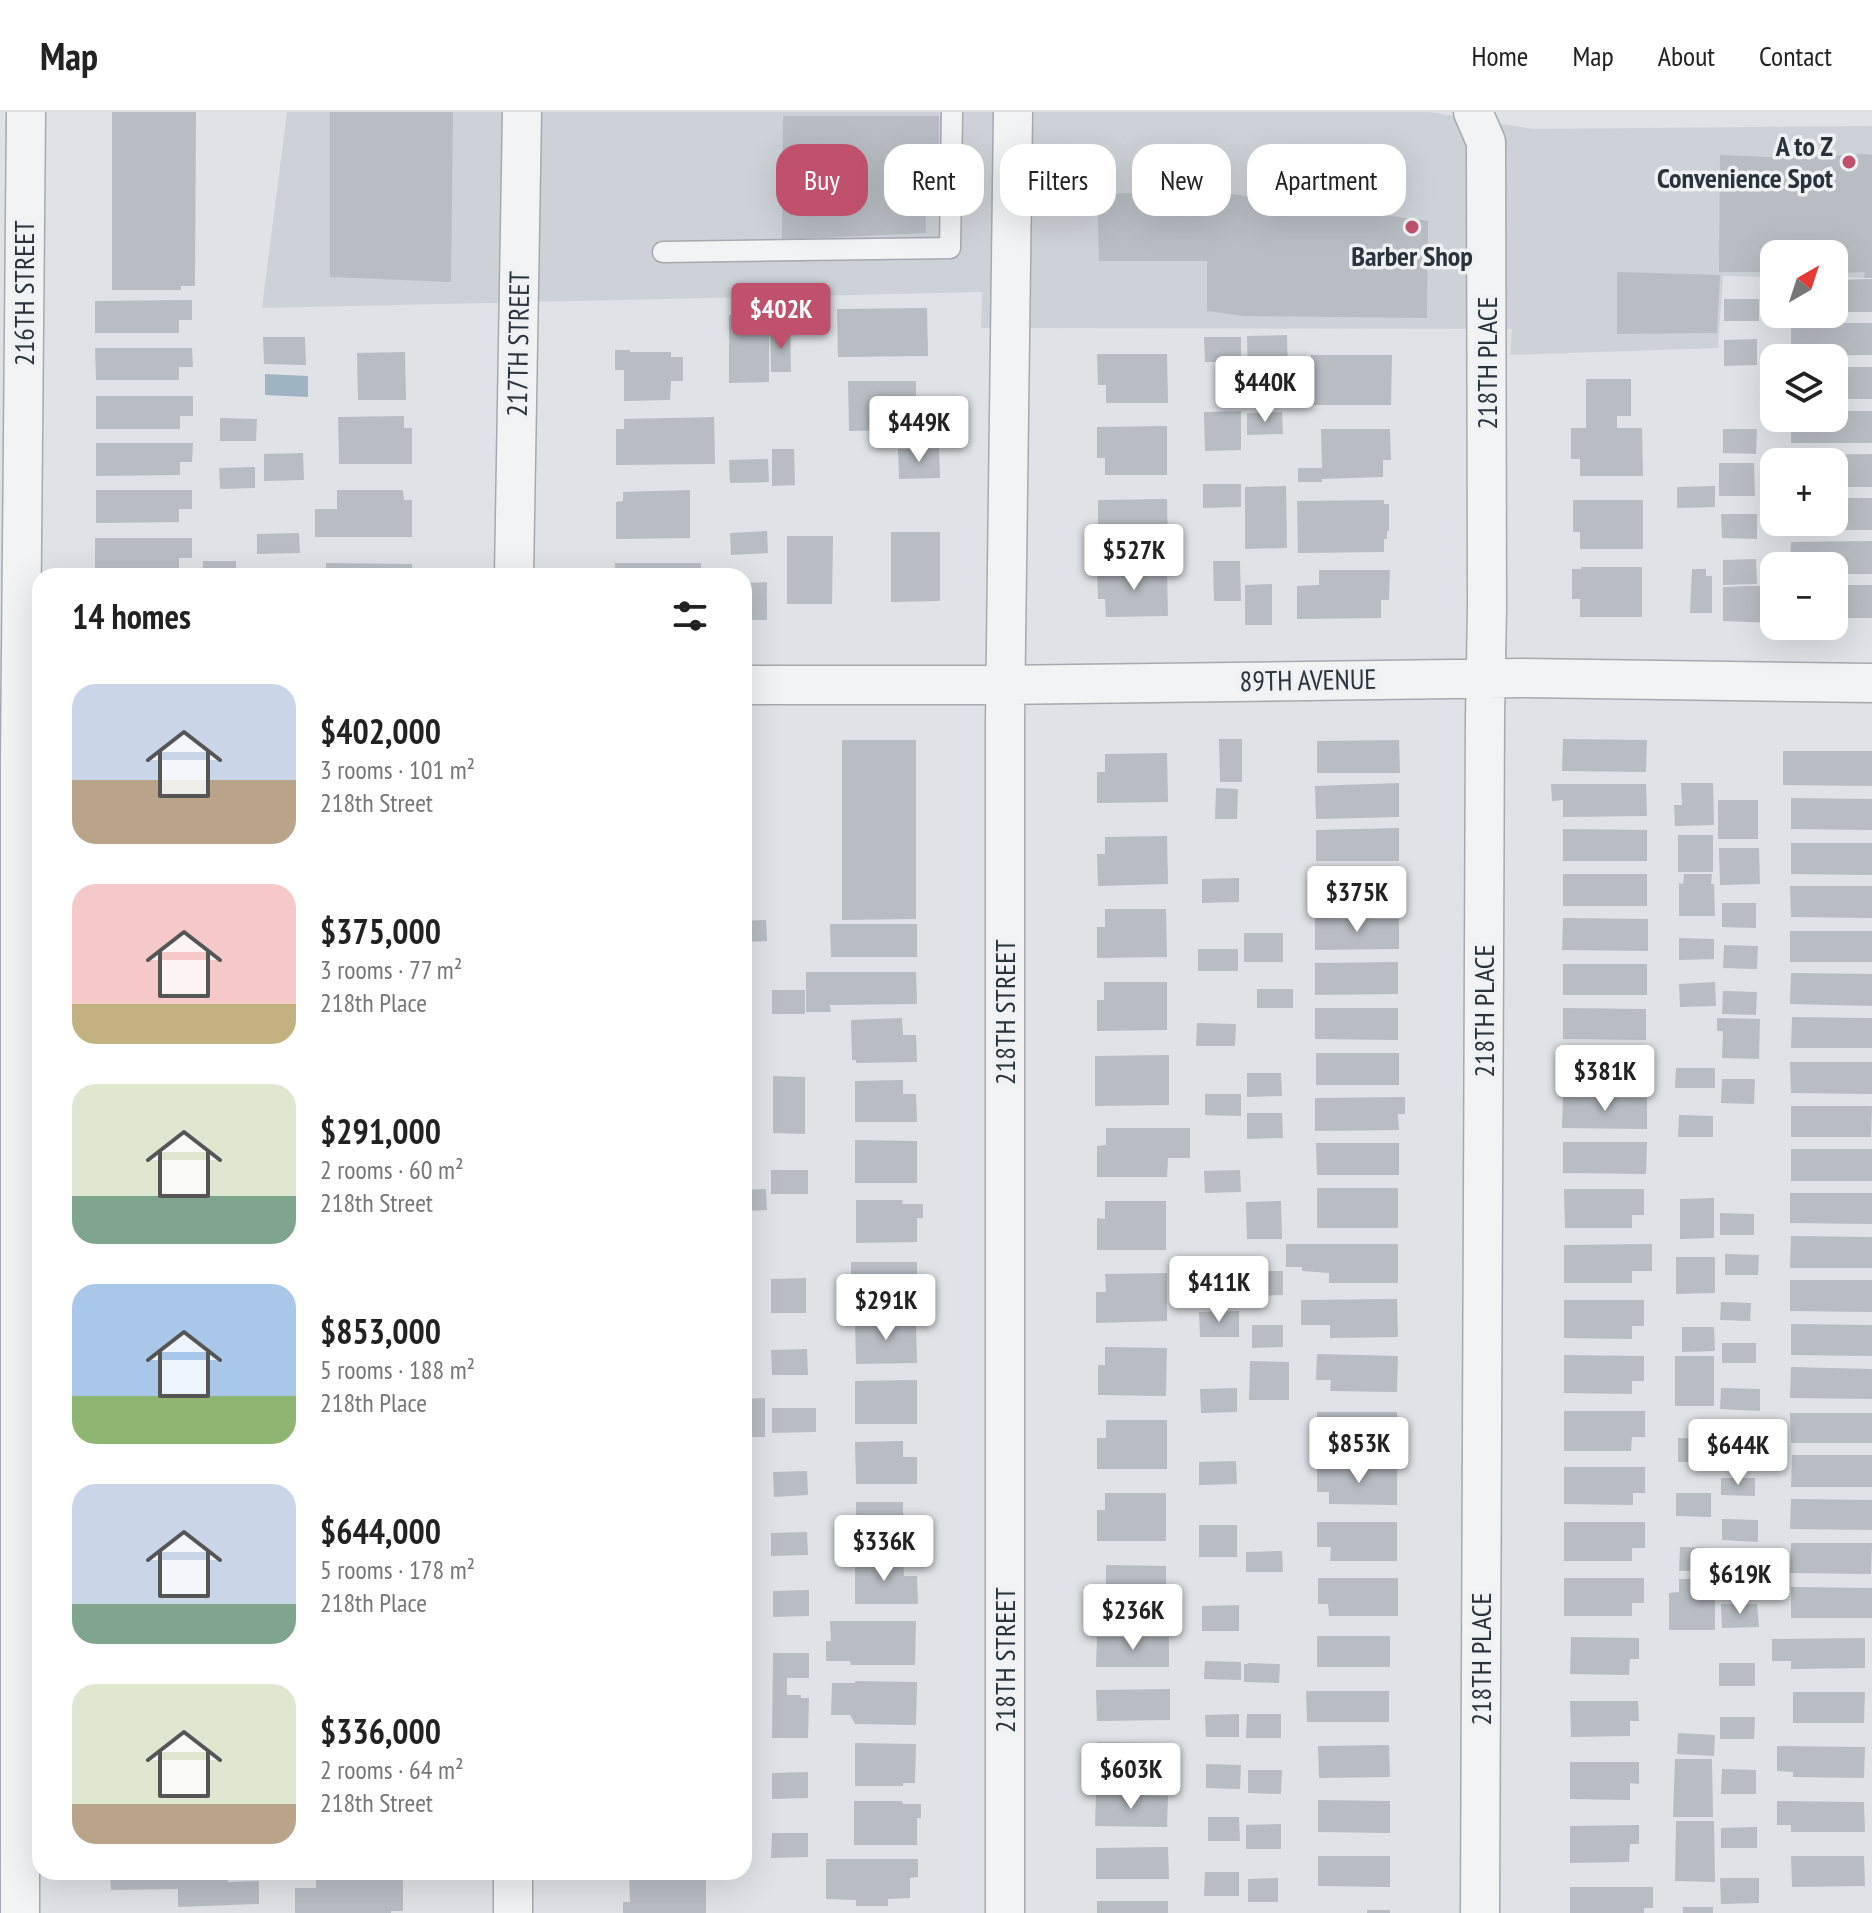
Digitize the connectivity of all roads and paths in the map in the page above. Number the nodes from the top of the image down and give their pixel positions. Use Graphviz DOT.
graph roads {
  1 [pos="26,112"];
  2 [pos="522,112"];
  3 [pos="952,112"];
  4 [pos="1013,112"];
  5 [pos="1473,112"];
  6 [pos="663,252"];
  7 [pos="514,568"];
  8 [pos="1485,678"];
  9 [pos="1872,683"];
  10 [pos="752,685"];
  11 [pos="1006,685"];
  12 [pos="20,724"];
  13 [pos="513,1880"];
  14 [pos="20,1913"];
  15 [pos="513,1913"];
  16 [pos="1005,1913"];
  17 [pos="1480,1913"];
  1 -- 12 [label="street, 216TH STREET"];
  2 -- 7 [label="street, 217TH STREET"];
  3 -- 6 [label="lane"];
  4 -- 11 [label="street, 218TH STREET"];
  5 -- 8 [label="street, 218TH PLACE"];
  8 -- 9 [label="street, 89TH AVENUE"];
  8 -- 11 [label="street, 89TH AVENUE"];
  8 -- 17 [label="street, 218TH PLACE"];
  10 -- 11 [label="street, 89TH AVENUE"];
  11 -- 16 [label="street, 218TH STREET"];
  12 -- 14 [label="street, 216TH STREET"];
  13 -- 15 [label="street"];
}
